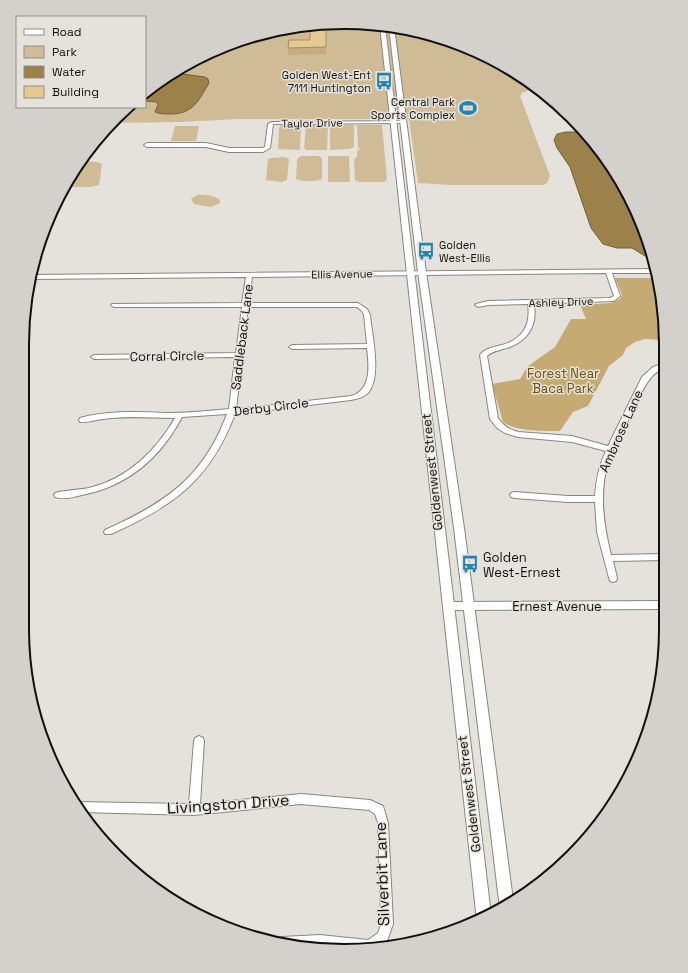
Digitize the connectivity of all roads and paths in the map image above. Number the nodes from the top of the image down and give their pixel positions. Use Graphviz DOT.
graph roads {
  1 [pos="383,32"];
  2 [pos="392,33"];
  3 [pos="385,48"];
  4 [pos="388,70"];
  5 [pos="396,70"];
  6 [pos="400,92"];
  7 [pos="393,122"];
  8 [pos="404,122"];
  9 [pos="147,145"];
  10 [pos="608,271"];
  11 [pos="650,271"];
  12 [pos="416,272"];
  13 [pos="249,275"];
  14 [pos="36,277"];
  15 [pos="531,303"];
  16 [pos="246,304"];
  17 [pos="114,305"];
  18 [pos="478,305"];
  19 [pos="292,346"];
  20 [pos="370,346"];
  21 [pos="240,356"];
  22 [pos="94,357"];
  23 [pos="659,367"];
  24 [pos="232,412"];
  25 [pos="180,415"];
  26 [pos="83,420"];
  27 [pos="610,450"];
  28 [pos="58,495"];
  29 [pos="514,495"];
  30 [pos="599,499"];
  31 [pos="108,532"];
  32 [pos="659,557"];
  33 [pos="608,558"];
  34 [pos="613,578"];
  35 [pos="659,605"];
  36 [pos="448,606"];
  37 [pos="468,606"];
  38 [pos="200,741"];
  39 [pos="84,807"];
  40 [pos="194,810"];
  41 [pos="380,810"];
  42 [pos="505,900"];
  43 [pos="483,912"];
  44 [pos="309,942"];
  45 [pos="376,942"];
  46 [pos="348,944"];
  1 -- 3 [label="main road, Goldenwest Street"];
  2 -- 5 [label="main road, Goldenwest Street"];
  3 -- 4 [label="main road, Goldenwest Street"];
  3 -- 5 [label="main road"];
  4 -- 6 [label="main road"];
  4 -- 7 [label="main road, Goldenwest Street"];
  5 -- 6 [label="main road, Goldenwest Street"];
  6 -- 8 [label="main road, Goldenwest Street"];
  7 -- 8 [label="street, Taylor Drive"];
  7 -- 9 [label="street, Taylor Drive"];
  7 -- 12 [label="main road, Goldenwest Street"];
  8 -- 12 [label="main road, Goldenwest Street"];
  10 -- 11 [label="street, Ellis Avenue"];
  10 -- 12 [label="street, Ellis Avenue"];
  10 -- 15 [label="street, Ashley Drive"];
  12 -- 13 [label="street, Ellis Avenue"];
  12 -- 36 [label="main road, Goldenwest Street"];
  12 -- 37 [label="main road, Goldenwest Street"];
  13 -- 14 [label="street, Ellis Avenue"];
  13 -- 16 [label="street, Saddleback Lane"];
  15 -- 18 [label="street, Ashley Drive"];
  15 -- 27 [label="street"];
  16 -- 17 [label="street"];
  16 -- 20 [label="street, Derby Circle"];
  16 -- 21 [label="street, Saddleback Lane"];
  19 -- 20 [label="street"];
  20 -- 24 [label="street, Derby Circle"];
  21 -- 22 [label="street, Corral Circle"];
  21 -- 24 [label="street, Saddleback Lane"];
  23 -- 27 [label="street, Ambrose Lane"];
  24 -- 25 [label="street, Derby Circle"];
  24 -- 31 [label="street, Saddleback Lane"];
  25 -- 26 [label="street, Derby Circle"];
  25 -- 28 [label="street"];
  27 -- 30 [label="street, Ambrose Lane"];
  29 -- 30 [label="street"];
  30 -- 33 [label="street, Ambrose Lane"];
  32 -- 33 [label="street"];
  33 -- 34 [label="street, Ambrose Lane"];
  35 -- 37 [label="street, Ernest Avenue"];
  36 -- 37 [label="street, Ernest Avenue"];
  36 -- 43 [label="main road, Goldenwest Street"];
  37 -- 42 [label="main road, Goldenwest Street"];
  38 -- 40 [label="street"];
  39 -- 40 [label="street, Livingston Drive"];
  40 -- 41 [label="street, Livingston Drive"];
  41 -- 45 [label="street, Silverbit Lane"];
  44 -- 46 [label="street, Silverbit Lane"];
}
